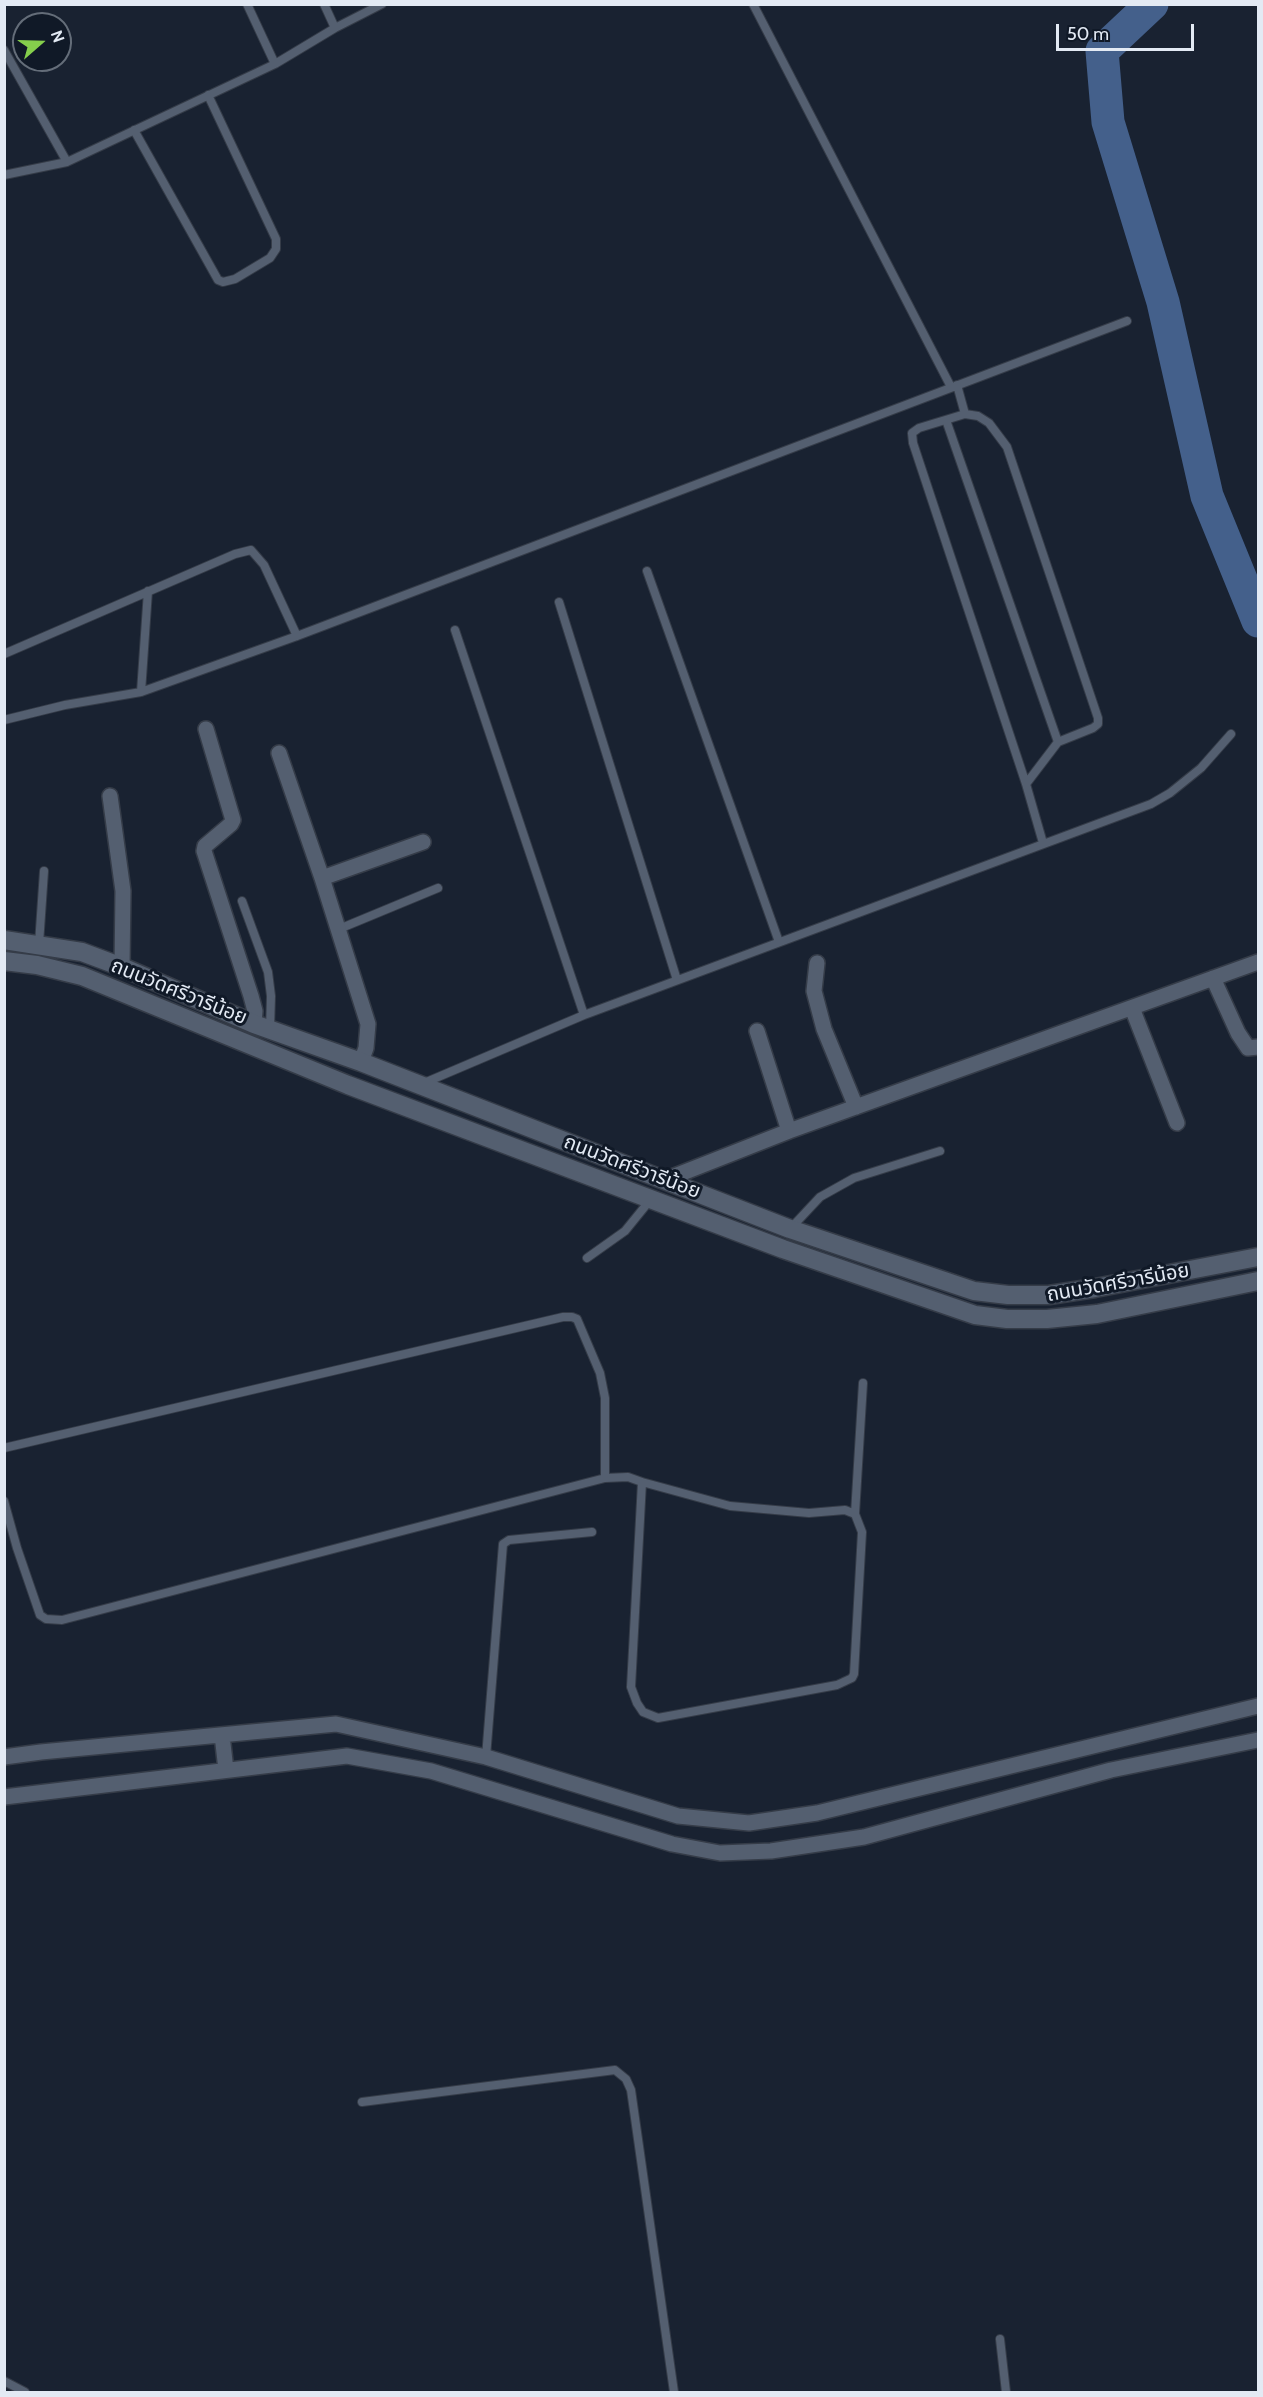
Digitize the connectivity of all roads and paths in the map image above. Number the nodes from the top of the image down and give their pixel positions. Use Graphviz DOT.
graph roads {
  1 [pos="248,4"];
  2 [pos="324,4"];
  3 [pos="382,4"];
  4 [pos="753,4"];
  5 [pos="335,28"];
  6 [pos="4,50"];
  7 [pos="275,64"];
  8 [pos="208,96"];
  9 [pos="134,130"];
  10 [pos="67,162"];
  11 [pos="4,175"];
  12 [pos="1127,321"];
  13 [pos="954,386"];
  14 [pos="965,414"];
  15 [pos="946,420"];
  16 [pos="647,571"];
  17 [pos="148,591"];
  18 [pos="560,602"];
  19 [pos="455,630"];
  20 [pos="297,636"];
  21 [pos="4,654"];
  22 [pos="141,692"];
  23 [pos="4,720"];
  24 [pos="206,729"];
  25 [pos="1231,734"];
  26 [pos="1058,742"];
  27 [pos="279,753"];
  28 [pos="1026,784"];
  29 [pos="110,796"];
  30 [pos="423,842"];
  31 [pos="1043,843"];
  32 [pos="44,872"];
  33 [pos="322,878"];
  34 [pos="438,888"];
  35 [pos="242,901"];
  36 [pos="339,929"];
  37 [pos="4,940"];
  38 [pos="779,942"];
  39 [pos="39,944"];
  40 [pos="4,961"];
  41 [pos="1258,962"];
  42 [pos="817,963"];
  43 [pos="122,967"];
  44 [pos="1213,978"];
  45 [pos="677,980"];
  46 [pos="1132,1008"];
  47 [pos="584,1015"];
  48 [pos="262,1026"];
  49 [pos="757,1031"];
  50 [pos="1258,1047"];
  51 [pos="361,1062"];
  52 [pos="420,1085"];
  53 [pos="856,1107"];
  54 [pos="1177,1123"];
  55 [pos="789,1131"];
  56 [pos="940,1151"];
  57 [pos="667,1179"];
  58 [pos="651,1198"];
  59 [pos="790,1229"];
  60 [pos="1258,1257"];
  61 [pos="587,1258"];
  62 [pos="1258,1281"];
  63 [pos="863,1383"];
  64 [pos="4,1448"];
  65 [pos="605,1478"];
  66 [pos="642,1482"];
  67 [pos="4,1501"];
  68 [pos="855,1514"];
  69 [pos="592,1532"];
  70 [pos="1258,1706"];
  71 [pos="222,1735"];
  72 [pos="1258,1740"];
  73 [pos="1106,1743"];
  74 [pos="4,1757"];
  75 [pos="486,1757"];
  76 [pos="226,1770"];
  77 [pos="1111,1770"];
  78 [pos="4,1797"];
  79 [pos="362,2102"];
  80 [pos="1000,2339"];
  81 [pos="4,2381"];
  82 [pos="25,2392"];
  83 [pos="674,2392"];
  84 [pos="1006,2392"];
  1 -- 7 [label="lane"];
  2 -- 5 [label="lane"];
  3 -- 5 [label="lane"];
  4 -- 13 [label="lane"];
  5 -- 7 [label="lane"];
  6 -- 10 [label="lane"];
  7 -- 8 [label="lane"];
  8 -- 9 [label="lane"];
  8 -- 9 [label="lane"];
  9 -- 10 [label="lane"];
  10 -- 11 [label="lane"];
  12 -- 13 [label="lane"];
  13 -- 14 [label="lane"];
  13 -- 20 [label="lane"];
  14 -- 15 [label="lane"];
  14 -- 26 [label="lane"];
  15 -- 26 [label="lane"];
  15 -- 28 [label="lane"];
  16 -- 38 [label="lane"];
  17 -- 20 [label="lane"];
  17 -- 21 [label="lane"];
  17 -- 22 [label="lane"];
  18 -- 45 [label="lane"];
  19 -- 47 [label="lane"];
  20 -- 22 [label="lane"];
  22 -- 23 [label="lane"];
  24 -- 48 [label="street"];
  25 -- 31 [label="lane"];
  26 -- 28 [label="lane"];
  27 -- 33 [label="street"];
  28 -- 31 [label="lane"];
  29 -- 43 [label="street"];
  30 -- 33 [label="street"];
  31 -- 38 [label="lane"];
  32 -- 39 [label="lane"];
  33 -- 36 [label="street"];
  34 -- 36 [label="lane"];
  35 -- 48 [label="lane"];
  36 -- 51 [label="street"];
  37 -- 39 [label="main road, ถนนวัดศรีวารีน้อย"];
  38 -- 45 [label="lane"];
  39 -- 43 [label="main road, ถนนวัดศรีวารีน้อย"];
  40 -- 58 [label="main road, ถนนวัดศรีวารีน้อย"];
  41 -- 44 [label="street"];
  42 -- 53 [label="street"];
  43 -- 48 [label="main road, ถนนวัดศรีวารีน้อย"];
  44 -- 46 [label="street"];
  44 -- 50 [label="street"];
  45 -- 47 [label="lane"];
  46 -- 53 [label="street"];
  46 -- 54 [label="street"];
  47 -- 52 [label="lane"];
  48 -- 51 [label="main road, ถนนวัดศรีวารีน้อย"];
  49 -- 55 [label="street"];
  51 -- 52 [label="main road, ถนนวัดศรีวารีน้อย"];
  52 -- 57 [label="main road, ถนนวัดศรีวารีน้อย"];
  53 -- 55 [label="street"];
  55 -- 57 [label="street"];
  56 -- 59 [label="lane"];
  57 -- 59 [label="main road, ถนนวัดศรีวารีน้อย"];
  58 -- 61 [label="lane"];
  58 -- 62 [label="main road, ถนนวัดศรีวารีน้อย"];
  59 -- 60 [label="main road, ถนนวัดศรีวารีน้อย"];
  63 -- 68 [label="lane"];
  64 -- 65 [label="lane"];
  65 -- 66 [label="lane"];
  65 -- 67 [label="lane"];
  66 -- 68 [label="lane"];
  66 -- 68 [label="lane"];
  69 -- 75 [label="lane"];
  70 -- 73 [label="street"];
  71 -- 74 [label="street"];
  71 -- 75 [label="street"];
  71 -- 76 [label="street"];
  72 -- 77 [label="street"];
  73 -- 75 [label="street"];
  73 -- 77 [label="street"];
  76 -- 77 [label="street"];
  76 -- 78 [label="street"];
  79 -- 83 [label="lane"];
  80 -- 84 [label="lane"];
  81 -- 82 [label="lane"];
}
